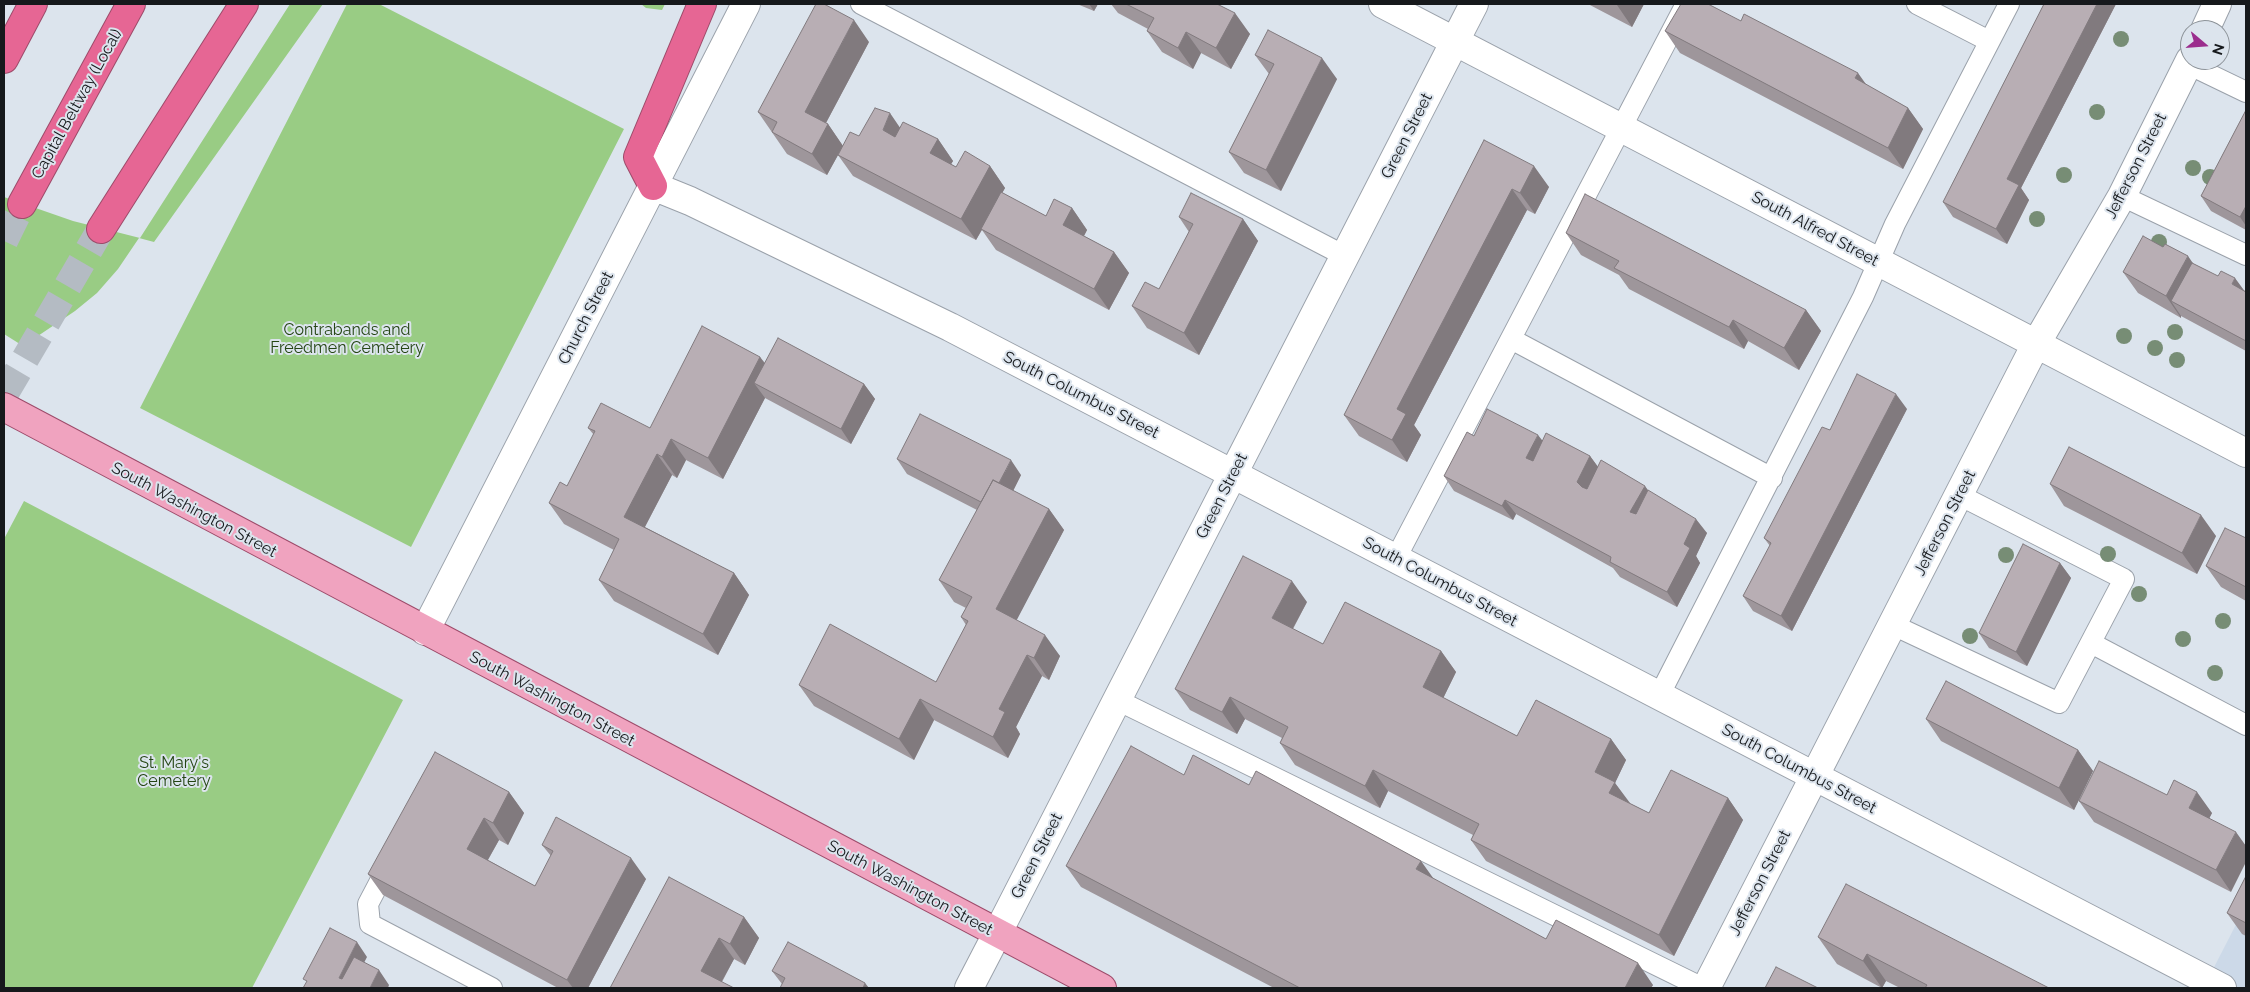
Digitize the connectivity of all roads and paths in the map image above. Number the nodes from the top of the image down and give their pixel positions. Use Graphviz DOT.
graph roads {
  1 [pos="33,4"];
  2 [pos="131,4"];
  3 [pos="244,4"];
  4 [pos="702,4"];
  5 [pos="746,4"];
  6 [pos="861,4"];
  7 [pos="1383,4"];
  8 [pos="1474,4"];
  9 [pos="1686,4"];
  10 [pos="1917,4"];
  11 [pos="2009,4"];
  12 [pos="2217,4"];
  13 [pos="2210,20"];
  14 [pos="1455,41"];
  15 [pos="1989,41"];
  16 [pos="4,59"];
  17 [pos="2185,70"];
  18 [pos="2204,70"];
  19 [pos="2246,92"];
  20 [pos="1622,128"];
  21 [pos="653,186"];
  22 [pos="2122,196"];
  23 [pos="22,204"];
  24 [pos="101,229"];
  25 [pos="2246,255"];
  26 [pos="1345,256"];
  27 [pos="1879,262"];
  28 [pos="1511,339"];
  29 [pos="2036,344"];
  30 [pos="4,407"];
  31 [pos="2246,453"];
  32 [pos="1233,473"];
  33 [pos="1772,478"];
  34 [pos="1959,494"];
  35 [pos="1396,558"];
  36 [pos="1893,624"];
  37 [pos="425,631"];
  38 [pos="2091,642"];
  39 [pos="1659,696"];
  40 [pos="1117,700"];
  41 [pos="2246,725"];
  42 [pos="1815,778"];
  43 [pos="395,851"];
  44 [pos="997,934"];
  45 [pos="492,988"];
  46 [pos="970,988"];
  47 [pos="1102,988"];
  48 [pos="1705,988"];
  49 [pos="2222,988"];
  1 -- 16 [label="highway"];
  2 -- 23 [label="highway, Capital Beltway (Local)"];
  3 -- 24 [label="highway"];
  4 -- 21 [label="highway"];
  5 -- 21 [label="street, Church Street"];
  6 -- 26 [label="lane"];
  7 -- 14 [label="street, South Alfred Street"];
  8 -- 14 [label="street, Green Street"];
  9 -- 20 [label="lane"];
  10 -- 15 [label="lane"];
  11 -- 15 [label="lane"];
  12 -- 13 [label="street"];
  14 -- 20 [label="street, South Alfred Street"];
  14 -- 26 [label="street, Green Street"];
  15 -- 27 [label="lane"];
  17 -- 22 [label="street, Jefferson Street"];
  18 -- 19 [label="lane"];
  20 -- 27 [label="street, South Alfred Street"];
  20 -- 28 [label="lane"];
  21 -- 32 [label="street, South Columbus Street"];
  21 -- 37 [label="street, Church Street"];
  22 -- 25 [label="lane"];
  22 -- 29 [label="street, Jefferson Street"];
  26 -- 32 [label="street, Green Street"];
  27 -- 29 [label="street, South Alfred Street"];
  27 -- 33 [label="lane"];
  28 -- 33 [label="lane"];
  28 -- 35 [label="lane"];
  29 -- 31 [label="street, South Alfred Street"];
  29 -- 34 [label="street, Jefferson Street"];
  30 -- 37 [label="main road, South Washington Street"];
  32 -- 35 [label="street, South Columbus Street"];
  32 -- 40 [label="street, Green Street"];
  33 -- 39 [label="lane"];
  34 -- 36 [label="street, Jefferson Street"];
  34 -- 38 [label="lane"];
  35 -- 39 [label="street, South Columbus Street"];
  36 -- 38 [label="lane"];
  36 -- 42 [label="street, Jefferson Street"];
  37 -- 44 [label="main road, South Washington Street"];
  38 -- 41 [label="lane"];
  39 -- 42 [label="street, South Columbus Street"];
  40 -- 44 [label="street, Green Street"];
  40 -- 48 [label="lane"];
  42 -- 48 [label="street, Jefferson Street"];
  42 -- 49 [label="street, South Columbus Street"];
  43 -- 45 [label="lane"];
  44 -- 46 [label="street, Green Street"];
  44 -- 47 [label="main road, South Washington Street"];
}
